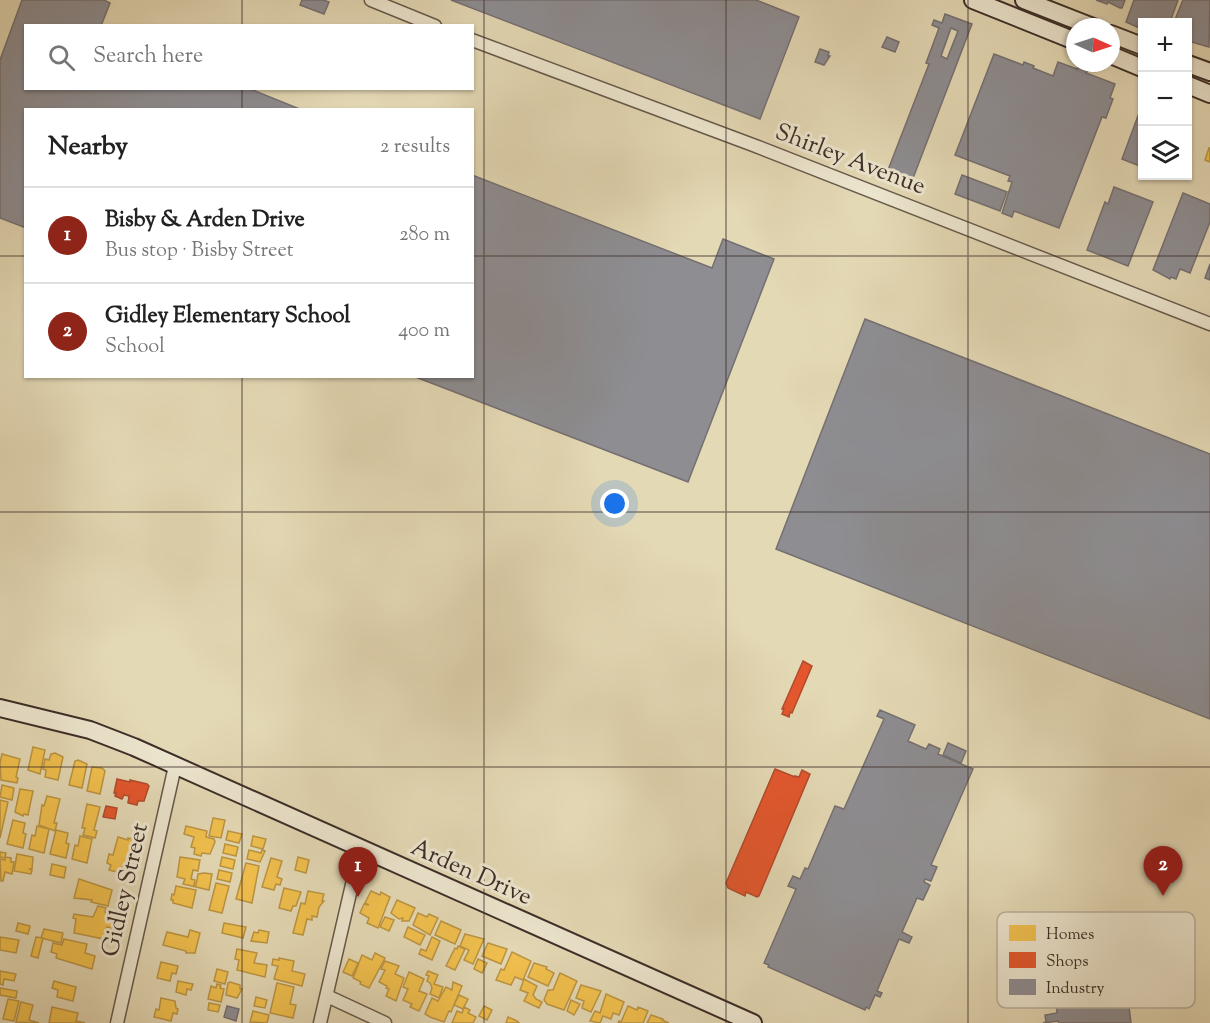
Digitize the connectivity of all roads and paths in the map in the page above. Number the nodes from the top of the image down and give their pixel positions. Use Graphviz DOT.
graph roads {
  1 [pos="371,0"];
  2 [pos="973,0"];
  3 [pos="1024,0"];
  4 [pos="1070,18"];
  5 [pos="430,24"];
  6 [pos="1066,37"];
  7 [pos="1120,37"];
  8 [pos="474,40"];
  9 [pos="1138,44"];
  10 [pos="1120,59"];
  11 [pos="1192,65"];
  12 [pos="1138,66"];
  13 [pos="1210,72"];
  14 [pos="1192,87"];
  15 [pos="1210,94"];
  16 [pos="1210,324"];
  17 [pos="0,708"];
  18 [pos="175,766"];
  19 [pos="360,849"];
  20 [pos="327,996"];
  21 [pos="117,1023"];
  22 [pos="320,1023"];
  23 [pos="385,1023"];
  24 [pos="753,1023"];
  1 -- 5 [label="street"];
  2 -- 6 [label="street"];
  3 -- 4 [label="street"];
  7 -- 9 [label="street"];
  8 -- 16 [label="street, Shirley Avenue"];
  10 -- 12 [label="street"];
  11 -- 13 [label="street"];
  14 -- 15 [label="street"];
  17 -- 18 [label="street, Arden Drive"];
  18 -- 19 [label="street, Arden Drive"];
  18 -- 21 [label="street, Gidley Street"];
  19 -- 20 [label="street"];
  19 -- 24 [label="street, Arden Drive"];
  20 -- 22 [label="street"];
  20 -- 23 [label="street"];
}
